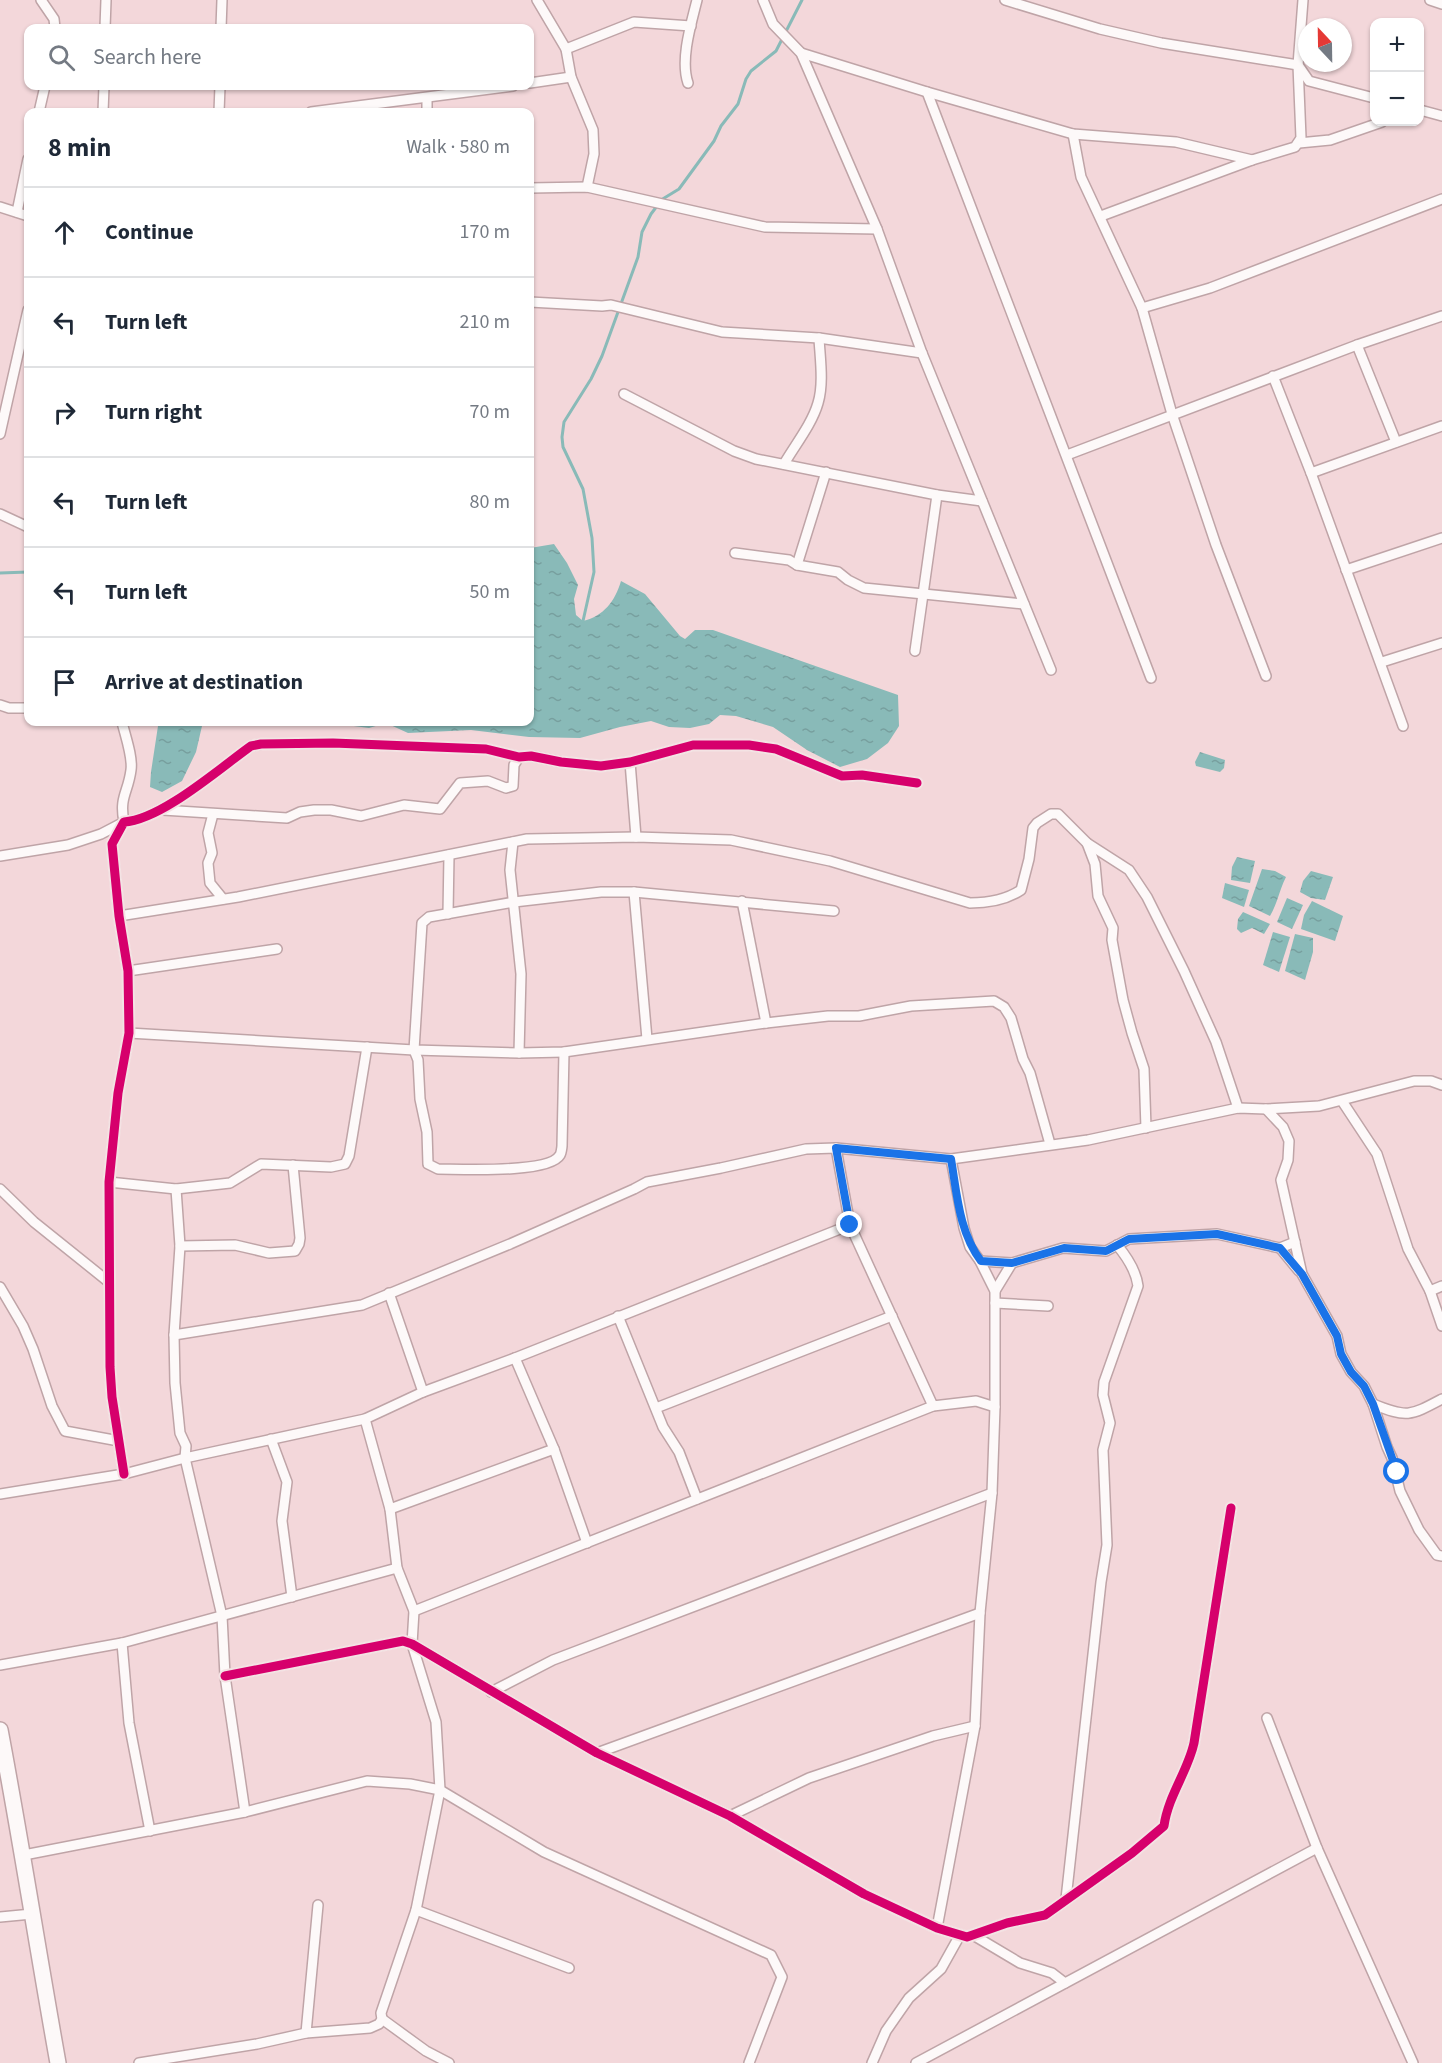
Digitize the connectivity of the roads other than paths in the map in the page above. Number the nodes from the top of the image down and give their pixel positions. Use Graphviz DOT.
graph roads {
  1 [pos="41,0"];
  2 [pos="106,0"];
  3 [pos="222,0"];
  4 [pos="537,0"];
  5 [pos="697,0"];
  6 [pos="763,0"];
  7 [pos="1005,0"];
  8 [pos="1303,0"];
  9 [pos="1430,0"];
  10 [pos="1442,4"];
  11 [pos="1302,18"];
  12 [pos="55,24"];
  13 [pos="105,24"];
  14 [pos="221,24"];
  15 [pos="691,26"];
  16 [pos="566,49"];
  17 [pos="801,54"];
  18 [pos="1298,65"];
  19 [pos="1300,72"];
  20 [pos="571,77"];
  21 [pos="1301,77"];
  22 [pos="534,82"];
  23 [pos="688,83"];
  24 [pos="44,90"];
  25 [pos="104,90"];
  26 [pos="220,90"];
  27 [pos="484,90"];
  28 [pos="927,92"];
  29 [pos="1370,97"];
  30 [pos="427,98"];
  31 [pos="40,108"];
  32 [pos="103,108"];
  33 [pos="219,108"];
  34 [pos="351,108"];
  35 [pos="427,108"];
  36 [pos="1424,111"];
  37 [pos="1442,116"];
  38 [pos="1370,126"];
  39 [pos="1073,134"];
  40 [pos="1299,143"];
  41 [pos="1252,160"];
  42 [pos="24,177"];
  43 [pos="587,187"];
  44 [pos="534,188"];
  45 [pos="1442,199"];
  46 [pos="0,207"];
  47 [pos="16,212"];
  48 [pos="24,215"];
  49 [pos="1101,216"];
  50 [pos="877,229"];
  51 [pos="534,302"];
  52 [pos="1142,308"];
  53 [pos="1442,316"];
  54 [pos="24,328"];
  55 [pos="819,338"];
  56 [pos="1358,345"];
  57 [pos="922,353"];
  58 [pos="1273,376"];
  59 [pos="624,394"];
  60 [pos="1172,414"];
  61 [pos="1442,426"];
  62 [pos="0,434"];
  63 [pos="1396,442"];
  64 [pos="1067,455"];
  65 [pos="784,464"];
  66 [pos="825,472"];
  67 [pos="1311,473"];
  68 [pos="937,495"];
  69 [pos="982,501"];
  70 [pos="0,514"];
  71 [pos="24,525"];
  72 [pos="1442,538"];
  73 [pos="735,553"];
  74 [pos="797,565"];
  75 [pos="1346,570"];
  76 [pos="924,595"];
  77 [pos="1024,604"];
  78 [pos="1442,643"];
  79 [pos="915,651"];
  80 [pos="1382,662"];
  81 [pos="1051,670"];
  82 [pos="1266,676"];
  83 [pos="1151,678"];
  84 [pos="0,705"];
  85 [pos="24,708"];
  86 [pos="123,726"];
  87 [pos="1403,726"];
  88 [pos="519,757"];
  89 [pos="630,762"];
  90 [pos="917,783"];
  91 [pos="163,810"];
  92 [pos="213,813"];
  93 [pos="124,822"];
  94 [pos="636,837"];
  95 [pos="513,842"];
  96 [pos="1087,843"];
  97 [pos="449,855"];
  98 [pos="0,856"];
  99 [pos="634,892"];
  100 [pos="223,899"];
  101 [pos="742,901"];
  102 [pos="514,902"];
  103 [pos="834,911"];
  104 [pos="448,914"];
  105 [pos="119,916"];
  106 [pos="277,949"];
  107 [pos="128,971"];
  108 [pos="766,1023"];
  109 [pos="129,1033"];
  110 [pos="647,1039"];
  111 [pos="368,1047"];
  112 [pos="414,1050"];
  113 [pos="564,1052"];
  114 [pos="519,1053"];
  115 [pos="1442,1085"];
  116 [pos="1342,1101"];
  117 [pos="1238,1108"];
  118 [pos="1266,1108"];
  119 [pos="1146,1128"];
  120 [pos="1050,1144"];
  121 [pos="836,1148"];
  122 [pos="951,1159"];
  123 [pos="293,1165"];
  124 [pos="109,1182"];
  125 [pos="0,1189"];
  126 [pos="176,1189"];
  127 [pos="850,1225"];
  128 [pos="1295,1242"];
  129 [pos="1117,1245"];
  130 [pos="180,1246"];
  131 [pos="1280,1248"];
  132 [pos="981,1261"];
  133 [pos="1012,1263"];
  134 [pos="1302,1274"];
  135 [pos="110,1283"];
  136 [pos="1442,1286"];
  137 [pos="0,1287"];
  138 [pos="995,1291"];
  139 [pos="1430,1291"];
  140 [pos="389,1293"];
  141 [pos="995,1303"];
  142 [pos="1048,1306"];
  143 [pos="618,1316"];
  144 [pos="892,1316"];
  145 [pos="1442,1326"];
  146 [pos="174,1335"];
  147 [pos="515,1358"];
  148 [pos="423,1392"];
  149 [pos="1442,1399"];
  150 [pos="1373,1404"];
  151 [pos="933,1406"];
  152 [pos="995,1407"];
  153 [pos="656,1408"];
  154 [pos="365,1419"];
  155 [pos="271,1439"];
  156 [pos="119,1441"];
  157 [pos="554,1449"];
  158 [pos="185,1458"];
  159 [pos="124,1474"];
  160 [pos="993,1493"];
  161 [pos="0,1494"];
  162 [pos="696,1499"];
  163 [pos="1231,1508"];
  164 [pos="390,1509"];
  165 [pos="587,1543"];
  166 [pos="1442,1556"];
  167 [pos="397,1568"];
  168 [pos="292,1597"];
  169 [pos="414,1611"];
  170 [pos="980,1613"];
  171 [pos="222,1616"];
  172 [pos="122,1643"];
  173 [pos="412,1644"];
  174 [pos="0,1665"];
  175 [pos="225,1676"];
  176 [pos="491,1692"];
  177 [pos="1267,1718"];
  178 [pos="975,1726"];
  179 [pos="0,1730"];
  180 [pos="597,1753"];
  181 [pos="440,1790"];
  182 [pos="245,1812"];
  183 [pos="730,1816"];
  184 [pos="150,1831"];
  185 [pos="1317,1848"];
  186 [pos="24,1855"];
  187 [pos="1066,1899"];
  188 [pos="318,1905"];
  189 [pos="416,1910"];
  190 [pos="32,1914"];
  191 [pos="0,1917"];
  192 [pos="937,1928"];
  193 [pos="960,1935"];
  194 [pos="973,1935"];
  195 [pos="569,1968"];
  196 [pos="1065,1983"];
  197 [pos="382,2019"];
  198 [pos="306,2033"];
  199 [pos="58,2063"];
  200 [pos="139,2063"];
  201 [pos="449,2063"];
  202 [pos="749,2063"];
  203 [pos="872,2063"];
  204 [pos="916,2063"];
  205 [pos="1413,2063"];
  1 -- 12 [label="street"];
  2 -- 13 [label="street"];
  3 -- 14 [label="street"];
  4 -- 16 [label="street"];
  5 -- 15 [label="street"];
  6 -- 17 [label="street"];
  7 -- 18 [label="street"];
  8 -- 11 [label="street"];
  9 -- 10 [label="street"];
  15 -- 16 [label="street"];
  15 -- 23 [label="street"];
  16 -- 20 [label="street"];
  17 -- 28 [label="street"];
  17 -- 50 [label="street"];
  19 -- 21 [label="street"];
  20 -- 22 [label="street"];
  20 -- 43 [label="street"];
  21 -- 29 [label="street"];
  21 -- 40 [label="street"];
  24 -- 31 [label="street"];
  25 -- 32 [label="street"];
  26 -- 33 [label="street"];
  27 -- 30 [label="street"];
  28 -- 39 [label="street"];
  28 -- 64 [label="street"];
  30 -- 34 [label="street"];
  30 -- 35 [label="street"];
  36 -- 37 [label="street"];
  38 -- 40 [label="street"];
  39 -- 41 [label="street"];
  39 -- 49 [label="street"];
  40 -- 41 [label="street"];
  41 -- 49 [label="street"];
  42 -- 47 [label="street"];
  43 -- 44 [label="street"];
  43 -- 50 [label="street"];
  45 -- 52 [label="street"];
  46 -- 47 [label="street"];
  47 -- 48 [label="street"];
  49 -- 52 [label="street"];
  50 -- 57 [label="street"];
  51 -- 55 [label="street"];
  52 -- 60 [label="street"];
  53 -- 56 [label="street"];
  54 -- 62 [label="street"];
  55 -- 57 [label="street"];
  55 -- 65 [label="street"];
  56 -- 58 [label="street"];
  56 -- 63 [label="street"];
  57 -- 69 [label="street"];
  58 -- 60 [label="street"];
  58 -- 67 [label="street"];
  59 -- 65 [label="street"];
  60 -- 64 [label="street"];
  60 -- 82 [label="street"];
  61 -- 63 [label="street"];
  63 -- 67 [label="street"];
  64 -- 83 [label="street"];
  65 -- 66 [label="street"];
  66 -- 68 [label="street"];
  66 -- 74 [label="street"];
  67 -- 75 [label="street"];
  68 -- 69 [label="street"];
  68 -- 76 [label="street"];
  69 -- 77 [label="street"];
  70 -- 71 [label="street"];
  72 -- 75 [label="street"];
  73 -- 74 [label="street"];
  74 -- 76 [label="street"];
  75 -- 80 [label="street"];
  76 -- 77 [label="street"];
  76 -- 79 [label="street"];
  77 -- 81 [label="street"];
  78 -- 80 [label="street"];
  80 -- 87 [label="street"];
  84 -- 85 [label="street"];
  86 -- 93 [label="street"];
  88 -- 89 [label="street"];
  88 -- 91 [label="street"];
  88 -- 92 [label="street"];
  89 -- 90 [label="street"];
  89 -- 94 [label="street"];
  91 -- 92 [label="street"];
  91 -- 93 [label="street"];
  92 -- 100 [label="street"];
  93 -- 98 [label="street"];
  93 -- 105 [label="street"];
  94 -- 95 [label="street"];
  94 -- 96 [label="street"];
  95 -- 97 [label="street"];
  95 -- 102 [label="street"];
  96 -- 117 [label="street"];
  96 -- 119 [label="street"];
  97 -- 100 [label="street"];
  97 -- 104 [label="street"];
  99 -- 101 [label="street"];
  99 -- 102 [label="street"];
  99 -- 110 [label="street"];
  100 -- 105 [label="street"];
  101 -- 103 [label="street"];
  101 -- 108 [label="street"];
  102 -- 104 [label="street"];
  102 -- 114 [label="street"];
  104 -- 112 [label="street"];
  105 -- 107 [label="street"];
  106 -- 107 [label="street"];
  107 -- 109 [label="street"];
  108 -- 110 [label="street"];
  108 -- 120 [label="street"];
  109 -- 111 [label="street"];
  109 -- 124 [label="street"];
  110 -- 113 [label="street"];
  111 -- 112 [label="street"];
  111 -- 123 [label="street"];
  112 -- 113 [label="street"];
  112 -- 114 [label="street"];
  113 -- 114 [label="street"];
  115 -- 116 [label="street"];
  116 -- 118 [label="street"];
  116 -- 139 [label="street"];
  117 -- 118 [label="street"];
  117 -- 119 [label="street"];
  118 -- 128 [label="street"];
  119 -- 120 [label="street"];
  120 -- 122 [label="street"];
  121 -- 122 [label="street"];
  121 -- 127 [label="street"];
  121 -- 140 [label="street"];
  122 -- 132 [label="street"];
  123 -- 126 [label="street"];
  123 -- 130 [label="street"];
  124 -- 126 [label="street"];
  124 -- 135 [label="street"];
  125 -- 135 [label="street"];
  126 -- 130 [label="street"];
  127 -- 143 [label="street"];
  127 -- 144 [label="street"];
  128 -- 131 [label="street"];
  128 -- 134 [label="street"];
  129 -- 131 [label="street"];
  129 -- 133 [label="street"];
  129 -- 187 [label="street"];
  130 -- 146 [label="street"];
  131 -- 134 [label="street"];
  132 -- 133 [label="street"];
  132 -- 138 [label="street"];
  133 -- 138 [label="street"];
  134 -- 150 [label="street"];
  135 -- 156 [label="street"];
  136 -- 139 [label="street"];
  137 -- 156 [label="street"];
  138 -- 141 [label="street"];
  139 -- 145 [label="street"];
  140 -- 146 [label="street"];
  140 -- 148 [label="street"];
  141 -- 142 [label="street"];
  141 -- 152 [label="street"];
  143 -- 147 [label="street"];
  143 -- 153 [label="street"];
  144 -- 151 [label="street"];
  144 -- 153 [label="street"];
  146 -- 158 [label="street"];
  147 -- 148 [label="street"];
  147 -- 157 [label="street"];
  148 -- 154 [label="street"];
  149 -- 150 [label="street"];
  150 -- 166 [label="street"];
  151 -- 152 [label="street"];
  151 -- 162 [label="street"];
  152 -- 160 [label="street"];
  153 -- 162 [label="street"];
  154 -- 155 [label="street"];
  154 -- 164 [label="street"];
  155 -- 158 [label="street"];
  155 -- 168 [label="street"];
  156 -- 159 [label="street"];
  157 -- 164 [label="street"];
  157 -- 165 [label="street"];
  158 -- 159 [label="street"];
  158 -- 171 [label="street"];
  159 -- 161 [label="street"];
  160 -- 170 [label="street"];
  160 -- 176 [label="street"];
  162 -- 165 [label="street"];
  163 -- 187 [label="street"];
  164 -- 167 [label="street"];
  165 -- 169 [label="street"];
  167 -- 168 [label="street"];
  167 -- 169 [label="street"];
  168 -- 171 [label="street"];
  169 -- 173 [label="street"];
  170 -- 178 [label="street"];
  170 -- 180 [label="street"];
  171 -- 172 [label="street"];
  171 -- 175 [label="street"];
  172 -- 174 [label="street"];
  172 -- 184 [label="street"];
  173 -- 175 [label="street"];
  173 -- 176 [label="street"];
  173 -- 181 [label="street"];
  175 -- 182 [label="street"];
  176 -- 180 [label="street"];
  177 -- 185 [label="street"];
  178 -- 183 [label="street"];
  178 -- 192 [label="street"];
  179 -- 186 [label="main road"];
  180 -- 183 [label="street"];
  181 -- 182 [label="street"];
  181 -- 189 [label="street"];
  181 -- 202 [label="street"];
  182 -- 184 [label="street"];
  183 -- 192 [label="street"];
  184 -- 186 [label="street"];
  185 -- 196 [label="street"];
  185 -- 205 [label="street"];
  186 -- 190 [label="main road"];
  187 -- 194 [label="street"];
  188 -- 198 [label="street"];
  189 -- 195 [label="street"];
  189 -- 197 [label="street"];
  190 -- 191 [label="street"];
  190 -- 199 [label="main road"];
  192 -- 193 [label="street"];
  193 -- 194 [label="street"];
  193 -- 203 [label="street"];
  194 -- 196 [label="street"];
  196 -- 204 [label="street"];
  197 -- 198 [label="street"];
  197 -- 201 [label="street"];
  198 -- 200 [label="street"];
}
